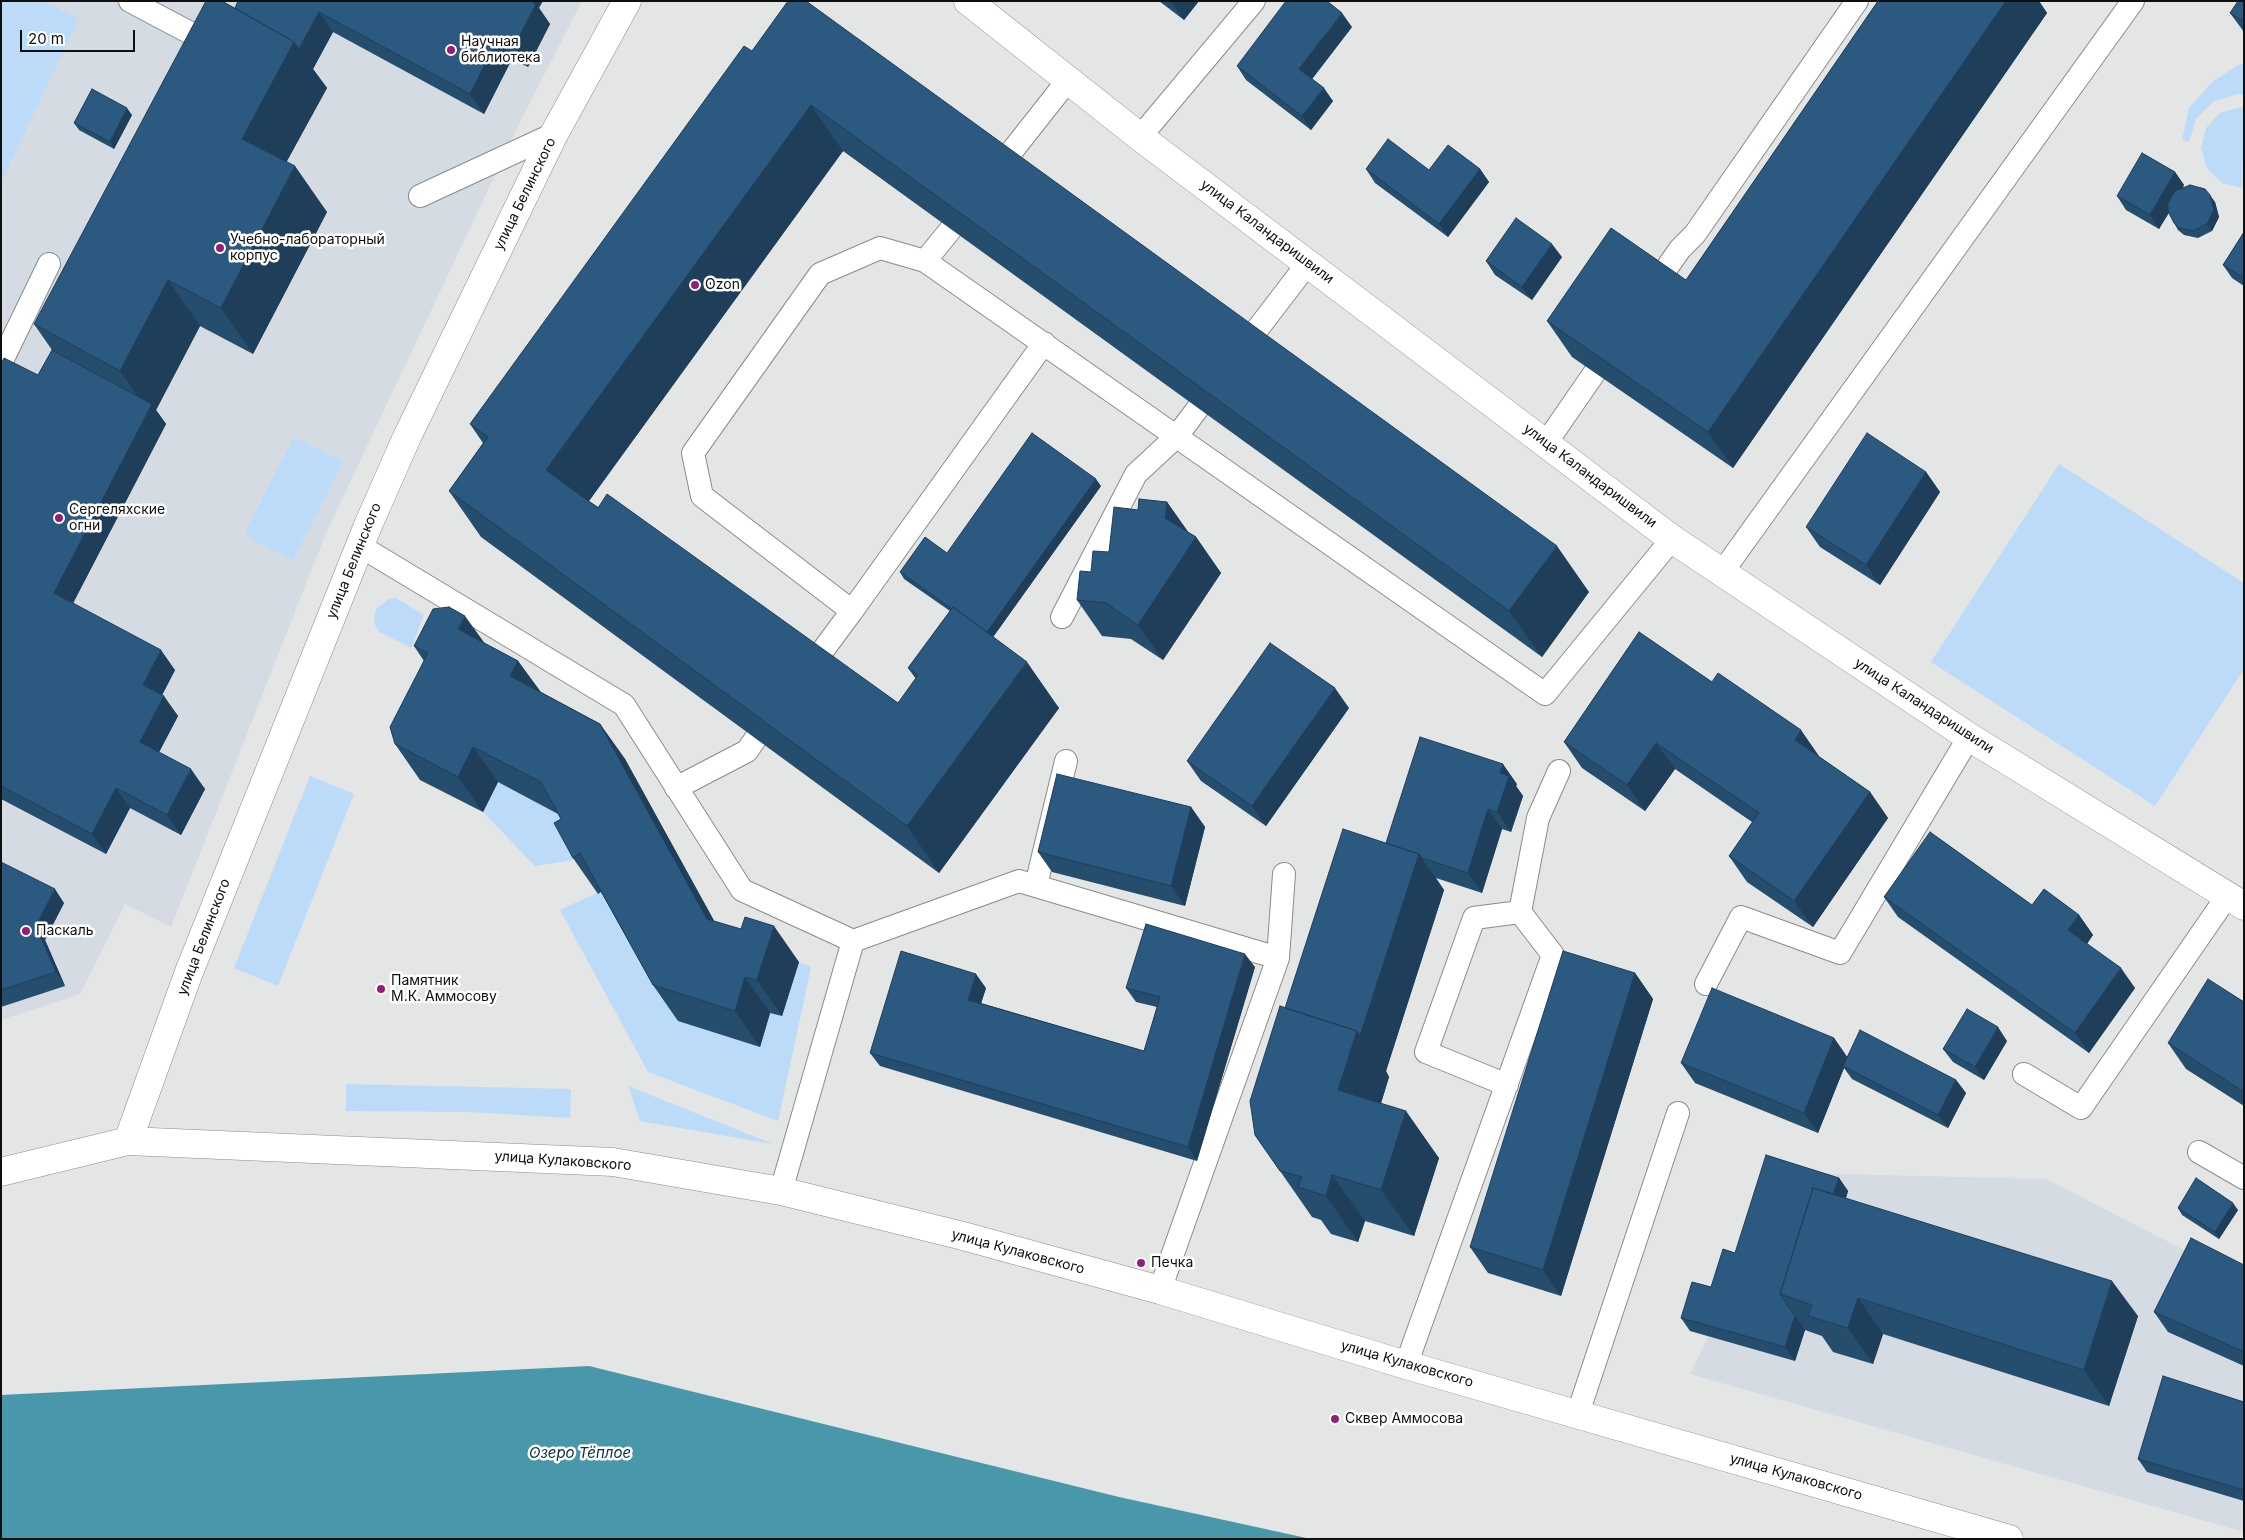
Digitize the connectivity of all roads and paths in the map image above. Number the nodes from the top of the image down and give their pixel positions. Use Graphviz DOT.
graph roads {
  1 [pos="130,1"];
  2 [pos="627,1"];
  3 [pos="968,1"];
  4 [pos="1254,1"];
  5 [pos="1857,1"];
  6 [pos="2132,2"];
  7 [pos="227,52"];
  8 [pos="1068,80"];
  9 [pos="554,134"];
  10 [pos="1140,137"];
  11 [pos="1001,165"];
  12 [pos="420,196"];
  13 [pos="951,229"];
  14 [pos="926,261"];
  15 [pos="1308,263"];
  16 [pos="49,264"];
  17 [pos="1659,279"];
  18 [pos="1044,343"];
  19 [pos="1246,344"];
  20 [pos="1,363"];
  21 [pos="1595,372"];
  22 [pos="1198,408"];
  23 [pos="1177,436"];
  24 [pos="1546,443"];
  25 [pos="1672,538"];
  26 [pos="360,546"];
  27 [pos="1723,571"];
  28 [pos="852,611"];
  29 [pos="1062,617"];
  30 [pos="812,665"];
  31 [pos="1969,737"];
  32 [pos="756,738"];
  33 [pos="1066,761"];
  34 [pos="1559,771"];
  35 [pos="676,788"];
  36 [pos="1284,874"];
  37 [pos="1036,886"];
  38 [pos="2236,900"];
  39 [pos="1520,912"];
  40 [pos="853,941"];
  41 [pos="1278,958"];
  42 [pos="1706,984"];
  43 [pos="2024,1074"];
  44 [pos="1507,1085"];
  45 [pos="1678,1113"];
  46 [pos="128,1141"];
  47 [pos="2200,1152"];
  48 [pos="1,1172"];
  49 [pos="2244,1178"];
  50 [pos="782,1191"];
  51 [pos="1160,1290"];
  52 [pos="1406,1364"];
  53 [pos="1578,1413"];
  54 [pos="2009,1539"];
  1 -- 7 [label="lane"];
  2 -- 9 [label="street, улица Белинского"];
  3 -- 8 [label="street, улица Каландаришвили"];
  4 -- 10 [label="lane"];
  5 -- 17 [label="lane"];
  6 -- 27 [label="lane"];
  8 -- 10 [label="street, улица Каландаришвили"];
  8 -- 11 [label="lane"];
  9 -- 12 [label="lane"];
  9 -- 26 [label="street, улица Белинского"];
  10 -- 15 [label="street, улица Каландаришвили"];
  13 -- 14 [label="lane"];
  14 -- 18 [label="lane"];
  14 -- 28 [label="lane"];
  15 -- 19 [label="lane"];
  15 -- 24 [label="street, улица Каландаришвили"];
  16 -- 20 [label="lane"];
  18 -- 23 [label="lane"];
  18 -- 28 [label="lane"];
  21 -- 24 [label="lane"];
  22 -- 23 [label="lane"];
  23 -- 25 [label="lane"];
  23 -- 29 [label="lane"];
  24 -- 25 [label="street, улица Каландаришвили"];
  25 -- 27 [label="street, улица Каландаришвили"];
  26 -- 35 [label="lane"];
  26 -- 46 [label="street, улица Белинского"];
  27 -- 31 [label="street, улица Каландаришвили"];
  28 -- 30 [label="lane"];
  31 -- 38 [label="street, улица Каландаришвили"];
  31 -- 42 [label="lane"];
  32 -- 35 [label="lane"];
  33 -- 37 [label="lane"];
  34 -- 39 [label="lane"];
  35 -- 40 [label="lane"];
  36 -- 41 [label="lane"];
  37 -- 40 [label="lane"];
  37 -- 41 [label="lane"];
  38 -- 43 [label="lane"];
  39 -- 44 [label="lane"];
  39 -- 44 [label="lane"];
  40 -- 50 [label="lane"];
  41 -- 51 [label="lane"];
  44 -- 52 [label="lane"];
  45 -- 53 [label="lane"];
  46 -- 48 [label="street, улица Кулаковского"];
  46 -- 50 [label="street, улица Кулаковского"];
  47 -- 49 [label="lane"];
  50 -- 51 [label="street, улица Кулаковского"];
  51 -- 52 [label="street, улица Кулаковского"];
  52 -- 53 [label="street, улица Кулаковского"];
  53 -- 54 [label="street, улица Кулаковского"];
}
